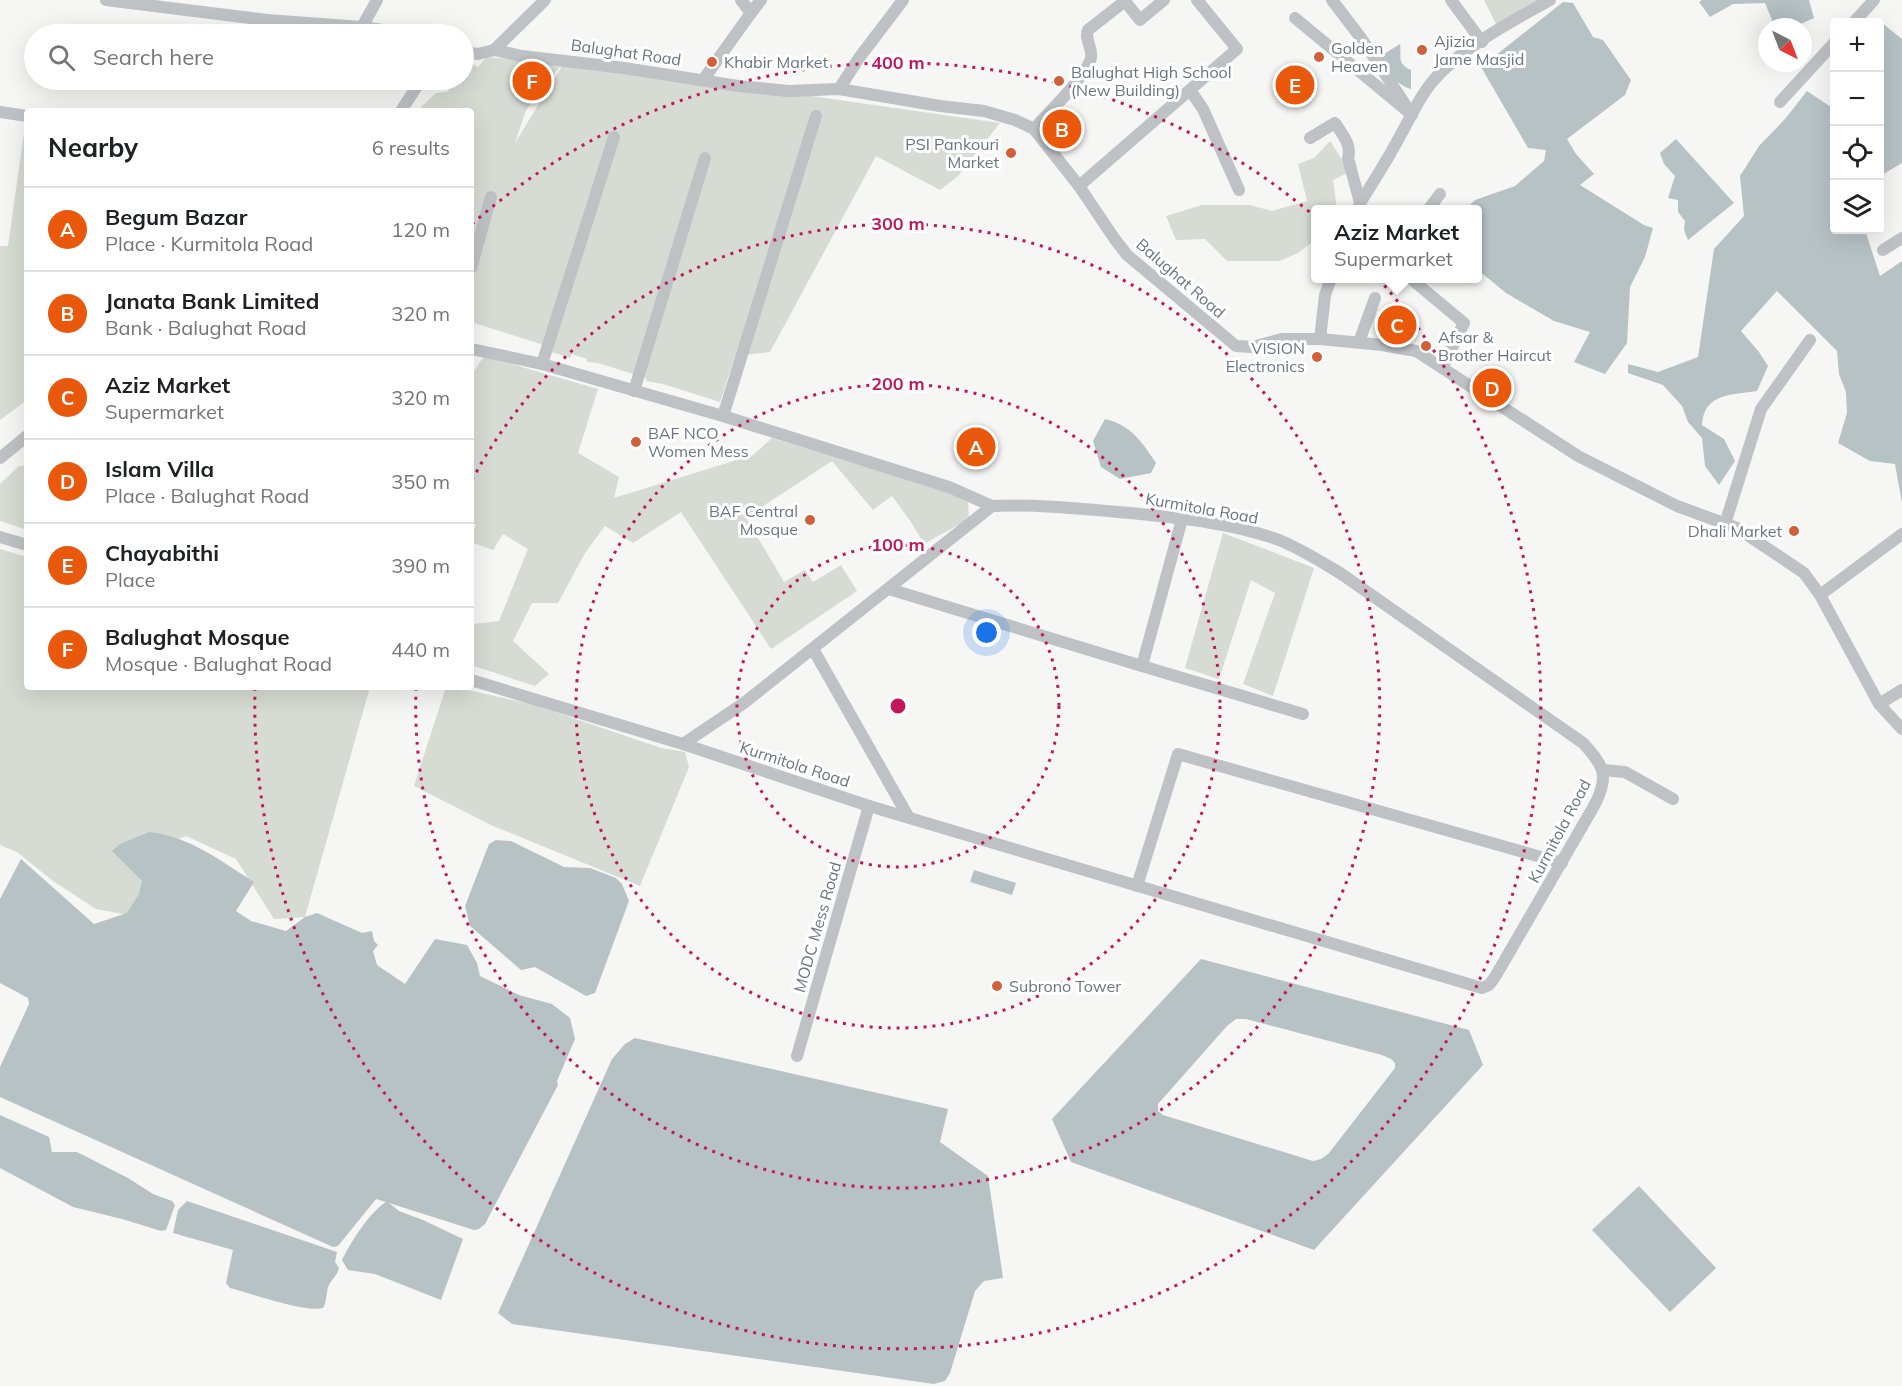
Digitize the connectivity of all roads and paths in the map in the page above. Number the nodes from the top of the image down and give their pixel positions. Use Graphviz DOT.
graph roads {
  1 [pos="106,0"];
  2 [pos="377,0"];
  3 [pos="741,0"];
  4 [pos="761,0"];
  5 [pos="903,0"];
  6 [pos="1124,0"];
  7 [pos="1164,0"];
  8 [pos="1197,0"];
  9 [pos="1332,0"];
  10 [pos="1451,0"];
  11 [pos="1550,0"];
  12 [pos="1874,0"];
  13 [pos="541,1"];
  14 [pos="751,13"];
  15 [pos="1295,18"];
  16 [pos="1858,18"];
  17 [pos="321,24"];
  18 [pos="364,24"];
  19 [pos="1482,42"];
  20 [pos="1830,47"];
  21 [pos="495,50"];
  22 [pos="474,54"];
  23 [pos="703,80"];
  24 [pos="839,89"];
  25 [pos="415,90"];
  26 [pos="1190,90"];
  27 [pos="1780,102"];
  28 [pos="403,108"];
  29 [pos="0,112"];
  30 [pos="1412,115"];
  31 [pos="24,116"];
  32 [pos="816,116"];
  33 [pos="1034,129"];
  34 [pos="614,137"];
  35 [pos="1310,138"];
  36 [pos="705,158"];
  37 [pos="1079,186"];
  38 [pos="1239,190"];
  39 [pos="1440,194"];
  40 [pos="491,196"];
  41 [pos="1359,205"];
  42 [pos="1360,205"];
  43 [pos="1432,205"];
  44 [pos="1902,238"];
  45 [pos="1883,250"];
  46 [pos="474,257"];
  47 [pos="1330,283"];
  48 [pos="1415,283"];
  49 [pos="1375,298"];
  50 [pos="1320,339"];
  51 [pos="1810,340"];
  52 [pos="1359,342"];
  53 [pos="474,350"];
  54 [pos="542,364"];
  55 [pos="1442,368"];
  56 [pos="634,391"];
  57 [pos="723,416"];
  58 [pos="24,438"];
  59 [pos="0,458"];
  60 [pos="992,507"];
  61 [pos="1182,519"];
  62 [pos="1725,524"];
  63 [pos="1902,534"];
  64 [pos="0,537"];
  65 [pos="24,544"];
  66 [pos="889,589"];
  67 [pos="1820,595"];
  68 [pos="813,649"];
  69 [pos="1142,666"];
  70 [pos="474,681"];
  71 [pos="1902,690"];
  72 [pos="1879,704"];
  73 [pos="1303,714"];
  74 [pos="1902,729"];
  75 [pos="683,744"];
  76 [pos="1603,770"];
  77 [pos="1673,799"];
  78 [pos="869,806"];
  79 [pos="909,818"];
  80 [pos="1562,863"];
  81 [pos="1137,886"];
  82 [pos="797,1056"];
  1 -- 17 [label="street"];
  2 -- 18 [label="street"];
  3 -- 14 [label="street"];
  4 -- 14 [label="street"];
  5 -- 24 [label="street"];
  6 -- 7 [label="street"];
  6 -- 33 [label="street"];
  8 -- 26 [label="street"];
  9 -- 30 [label="street"];
  10 -- 19 [label="street"];
  11 -- 19 [label="street"];
  12 -- 16 [label="street"];
  13 -- 21 [label="street"];
  14 -- 23 [label="street"];
  15 -- 30 [label="street"];
  19 -- 30 [label="street"];
  20 -- 27 [label="street"];
  21 -- 22 [label="street, Balughat Road"];
  21 -- 23 [label="street, Balughat Road"];
  23 -- 24 [label="street, Balughat Road"];
  24 -- 33 [label="street, Balughat Road"];
  25 -- 28 [label="street"];
  26 -- 37 [label="street"];
  26 -- 38 [label="street"];
  29 -- 31 [label="street"];
  30 -- 42 [label="street"];
  32 -- 57 [label="street"];
  33 -- 37 [label="street, Balughat Road"];
  34 -- 54 [label="street"];
  35 -- 41 [label="street"];
  36 -- 56 [label="street"];
  37 -- 50 [label="street, Balughat Road"];
  39 -- 43 [label="street"];
  40 -- 46 [label="street"];
  44 -- 45 [label="street"];
  47 -- 50 [label="street"];
  48 -- 55 [label="street"];
  49 -- 52 [label="street"];
  50 -- 52 [label="street, Balughat Road"];
  51 -- 62 [label="street"];
  52 -- 55 [label="street, Balughat Road"];
  53 -- 54 [label="street"];
  54 -- 56 [label="street"];
  55 -- 62 [label="street, Balughat Road"];
  56 -- 57 [label="street"];
  57 -- 60 [label="street"];
  58 -- 59 [label="street"];
  60 -- 61 [label="street, Kurmitola Road"];
  60 -- 66 [label="street"];
  61 -- 69 [label="street"];
  61 -- 76 [label="street, Kurmitola Road"];
  62 -- 67 [label="street, Balughat Road"];
  63 -- 67 [label="street"];
  64 -- 65 [label="street"];
  66 -- 68 [label="street"];
  66 -- 69 [label="street"];
  67 -- 72 [label="street, Balughat Road"];
  68 -- 75 [label="street"];
  68 -- 79 [label="street"];
  69 -- 73 [label="street"];
  70 -- 75 [label="street, Kurmitola Road"];
  71 -- 72 [label="street"];
  72 -- 74 [label="street, Balughat Road"];
  75 -- 78 [label="street, Kurmitola Road"];
  76 -- 77 [label="street"];
  76 -- 80 [label="street, Kurmitola Road"];
  78 -- 79 [label="street, Kurmitola Road"];
  78 -- 82 [label="street, MODC Mess Road"];
  79 -- 81 [label="street, Kurmitola Road"];
  80 -- 81 [label="street, Kurmitola Road"];
  80 -- 81 [label="street"];
}
